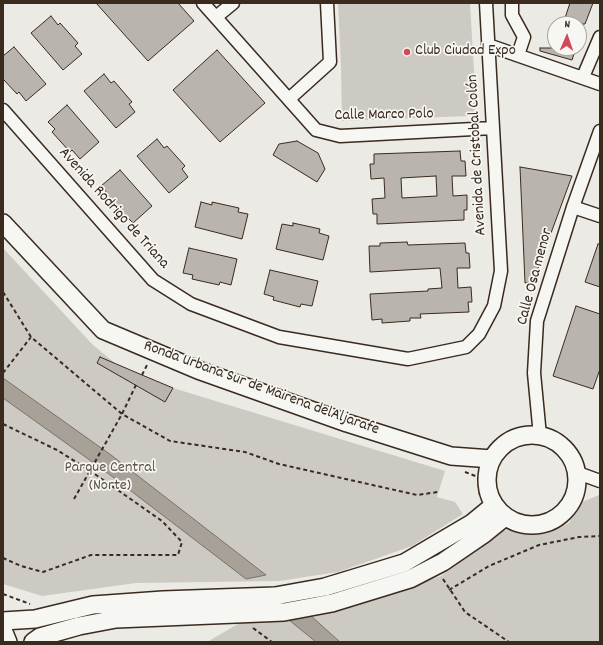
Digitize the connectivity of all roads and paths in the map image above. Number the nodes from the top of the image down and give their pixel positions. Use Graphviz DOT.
graph roads {
  1 [pos="203,3"];
  2 [pos="233,3"];
  3 [pos="327,3"];
  4 [pos="486,3"];
  5 [pos="512,3"];
  6 [pos="216,18"];
  7 [pos="600,36"];
  8 [pos="488,45"];
  9 [pos="518,55"];
  10 [pos="583,77"];
  11 [pos="600,84"];
  12 [pos="289,100"];
  13 [pos="3,110"];
  14 [pos="493,128"];
  15 [pos="600,131"];
  16 [pos="573,207"];
  17 [pos="600,216"];
  18 [pos="3,222"];
  19 [pos="3,292"];
  20 [pos="494,306"];
  21 [pos="31,337"];
  22 [pos="3,373"];
  23 [pos="136,385"];
  24 [pos="122,414"];
  25 [pos="3,424"];
  26 [pos="540,436"];
  27 [pos="492,459"];
  28 [pos="90,470"];
  29 [pos="459,470"];
  30 [pos="575,472"];
  31 [pos="600,481"];
  32 [pos="438,492"];
  33 [pos="74,499"];
  34 [pos="493,508"];
  35 [pos="600,536"];
  36 [pos="3,558"];
  37 [pos="435,566"];
  38 [pos="449,590"];
  39 [pos="3,594"];
  40 [pos="37,603"];
  41 [pos="3,621"];
  42 [pos="3,630"];
  43 [pos="8,642"];
  44 [pos="33,642"];
  45 [pos="509,642"];
  1 -- 6 [label="street, Calle Marco Polo"];
  2 -- 6 [label="street"];
  3 -- 12 [label="street"];
  4 -- 8 [label="street, Avenida de Cristobal Colón"];
  5 -- 9 [label="street"];
  6 -- 12 [label="street, Calle Marco Polo"];
  7 -- 10 [label="street"];
  8 -- 9 [label="street"];
  8 -- 14 [label="street, Avenida de Cristobal Colón"];
  9 -- 10 [label="street"];
  10 -- 11 [label="street"];
  12 -- 14 [label="street, Calle Marco Polo"];
  13 -- 20 [label="street, Avenida Rodrigo de Triana"];
  14 -- 20 [label="street, Avenida de Cristobal Colón"];
  15 -- 16 [label="street, Calle Osa menor"];
  16 -- 17 [label="street"];
  16 -- 26 [label="street, Calle Osa menor"];
  18 -- 27 [label="street, Ronda Urbana Sur de Mairena delAljarafe"];
  19 -- 21 [label="path"];
  21 -- 22 [label="path"];
  21 -- 24 [label="path"];
  23 -- 24 [label="path"];
  24 -- 28 [label="path"];
  24 -- 32 [label="path"];
  25 -- 28 [label="path"];
  26 -- 27 [label="street"];
  26 -- 30 [label="street"];
  27 -- 34 [label="street"];
  28 -- 33 [label="path"];
  28 -- 36 [label="path"];
  29 -- 34 [label="path"];
  30 -- 31 [label="street"];
  30 -- 34 [label="street"];
  34 -- 37 [label="street"];
  34 -- 41 [label="street"];
  35 -- 38 [label="path"];
  37 -- 38 [label="path"];
  37 -- 44 [label="street"];
  38 -- 45 [label="path"];
  39 -- 40 [label="path"];
  42 -- 43 [label="street"];
}
